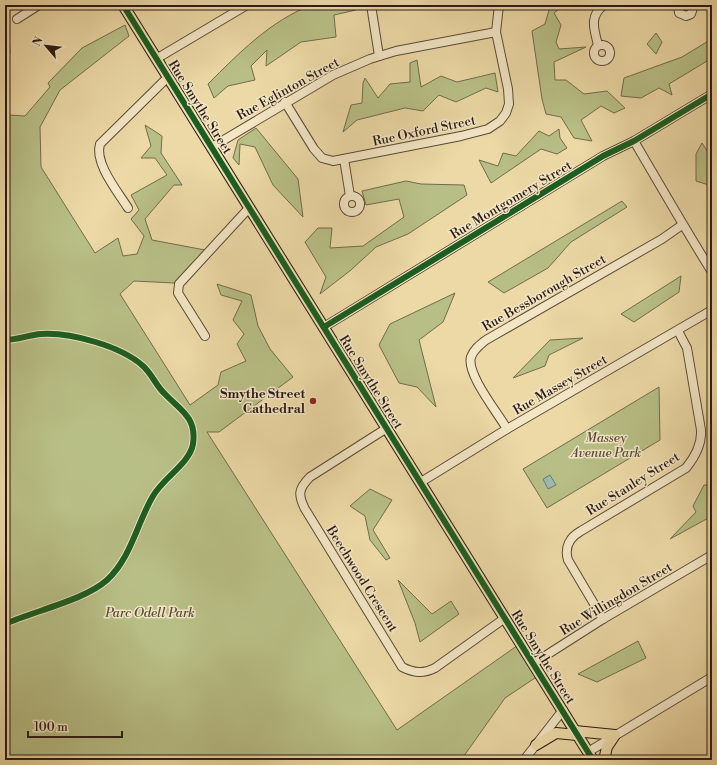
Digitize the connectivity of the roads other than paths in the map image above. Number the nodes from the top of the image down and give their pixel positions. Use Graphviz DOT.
graph roads {
  1 [pos="39,5"];
  2 [pos="123,5"];
  3 [pos="247,5"];
  4 [pos="371,5"];
  5 [pos="499,5"];
  6 [pos="604,5"];
  7 [pos="678,5"];
  8 [pos="694,5"];
  9 [pos="17,19"];
  10 [pos="496,32"];
  11 [pos="598,45"];
  12 [pos="378,56"];
  13 [pos="156,59"];
  14 [pos="168,78"];
  15 [pos="712,94"];
  16 [pos="285,102"];
  17 [pos="634,141"];
  18 [pos="212,147"];
  19 [pos="344,160"];
  20 [pos="350,196"];
  21 [pos="128,208"];
  22 [pos="250,208"];
  23 [pos="682,225"];
  24 [pos="712,272"];
  25 [pos="712,310"];
  26 [pos="324,327"];
  27 [pos="678,331"];
  28 [pos="205,336"];
  29 [pos="387,428"];
  30 [pos="507,428"];
  31 [pos="421,482"];
  32 [pos="712,555"];
  33 [pos="505,618"];
  34 [pos="603,619"];
  35 [pos="534,664"];
  36 [pos="712,677"];
  37 [pos="563,710"];
  38 [pos="576,733"];
  39 [pos="615,736"];
  40 [pos="536,745"];
  41 [pos="590,756"];
  42 [pos="524,760"];
  43 [pos="604,760"];
  1 -- 9 [label="street"];
  2 -- 13 [label="main road, Rue Smythe Street"];
  3 -- 13 [label="street"];
  4 -- 12 [label="street"];
  5 -- 10 [label="street, Rue Oxford Street"];
  6 -- 11 [label="street"];
  7 -- 8 [label="street"];
  10 -- 12 [label="street, Rue Eglinton Street"];
  10 -- 19 [label="street, Rue Oxford Street"];
  12 -- 16 [label="street, Rue Eglinton Street"];
  13 -- 14 [label="main road, Rue Smythe Street"];
  14 -- 18 [label="main road, Rue Smythe Street"];
  14 -- 21 [label="street"];
  15 -- 17 [label="street, Rue Montgomery Street"];
  16 -- 18 [label="street, Rue Eglinton Street"];
  16 -- 19 [label="street, Rue Oxford Street"];
  17 -- 23 [label="street"];
  17 -- 26 [label="street, Rue Montgomery Street"];
  18 -- 22 [label="main road, Rue Smythe Street"];
  19 -- 20 [label="street"];
  22 -- 26 [label="main road, Rue Smythe Street"];
  22 -- 28 [label="street"];
  23 -- 24 [label="street"];
  23 -- 30 [label="street, Rue Bessborough Street"];
  25 -- 27 [label="street, Rue Massey Street"];
  26 -- 29 [label="main road, Rue Smythe Street"];
  27 -- 30 [label="street, Rue Massey Street"];
  27 -- 34 [label="street, Rue Stanley Street"];
  29 -- 31 [label="main road, Rue Smythe Street"];
  29 -- 33 [label="street, Beechwood Crescent"];
  30 -- 31 [label="street, Rue Massey Street"];
  31 -- 33 [label="main road, Rue Smythe Street"];
  32 -- 34 [label="street, Rue Willingdon Street"];
  33 -- 35 [label="main road, Rue Smythe Street"];
  34 -- 35 [label="street, Rue Willingdon Street"];
  35 -- 37 [label="main road, Rue Smythe Street"];
  36 -- 39 [label="street"];
  37 -- 38 [label="main road, Rue Smythe Street"];
  37 -- 40 [label="street"];
  38 -- 39 [label="main road"];
  38 -- 40 [label="main road"];
  38 -- 41 [label="main road, Rue Smythe Street"];
  39 -- 41 [label="street"];
  39 -- 43 [label="main road"];
  40 -- 42 [label="street"];
}
